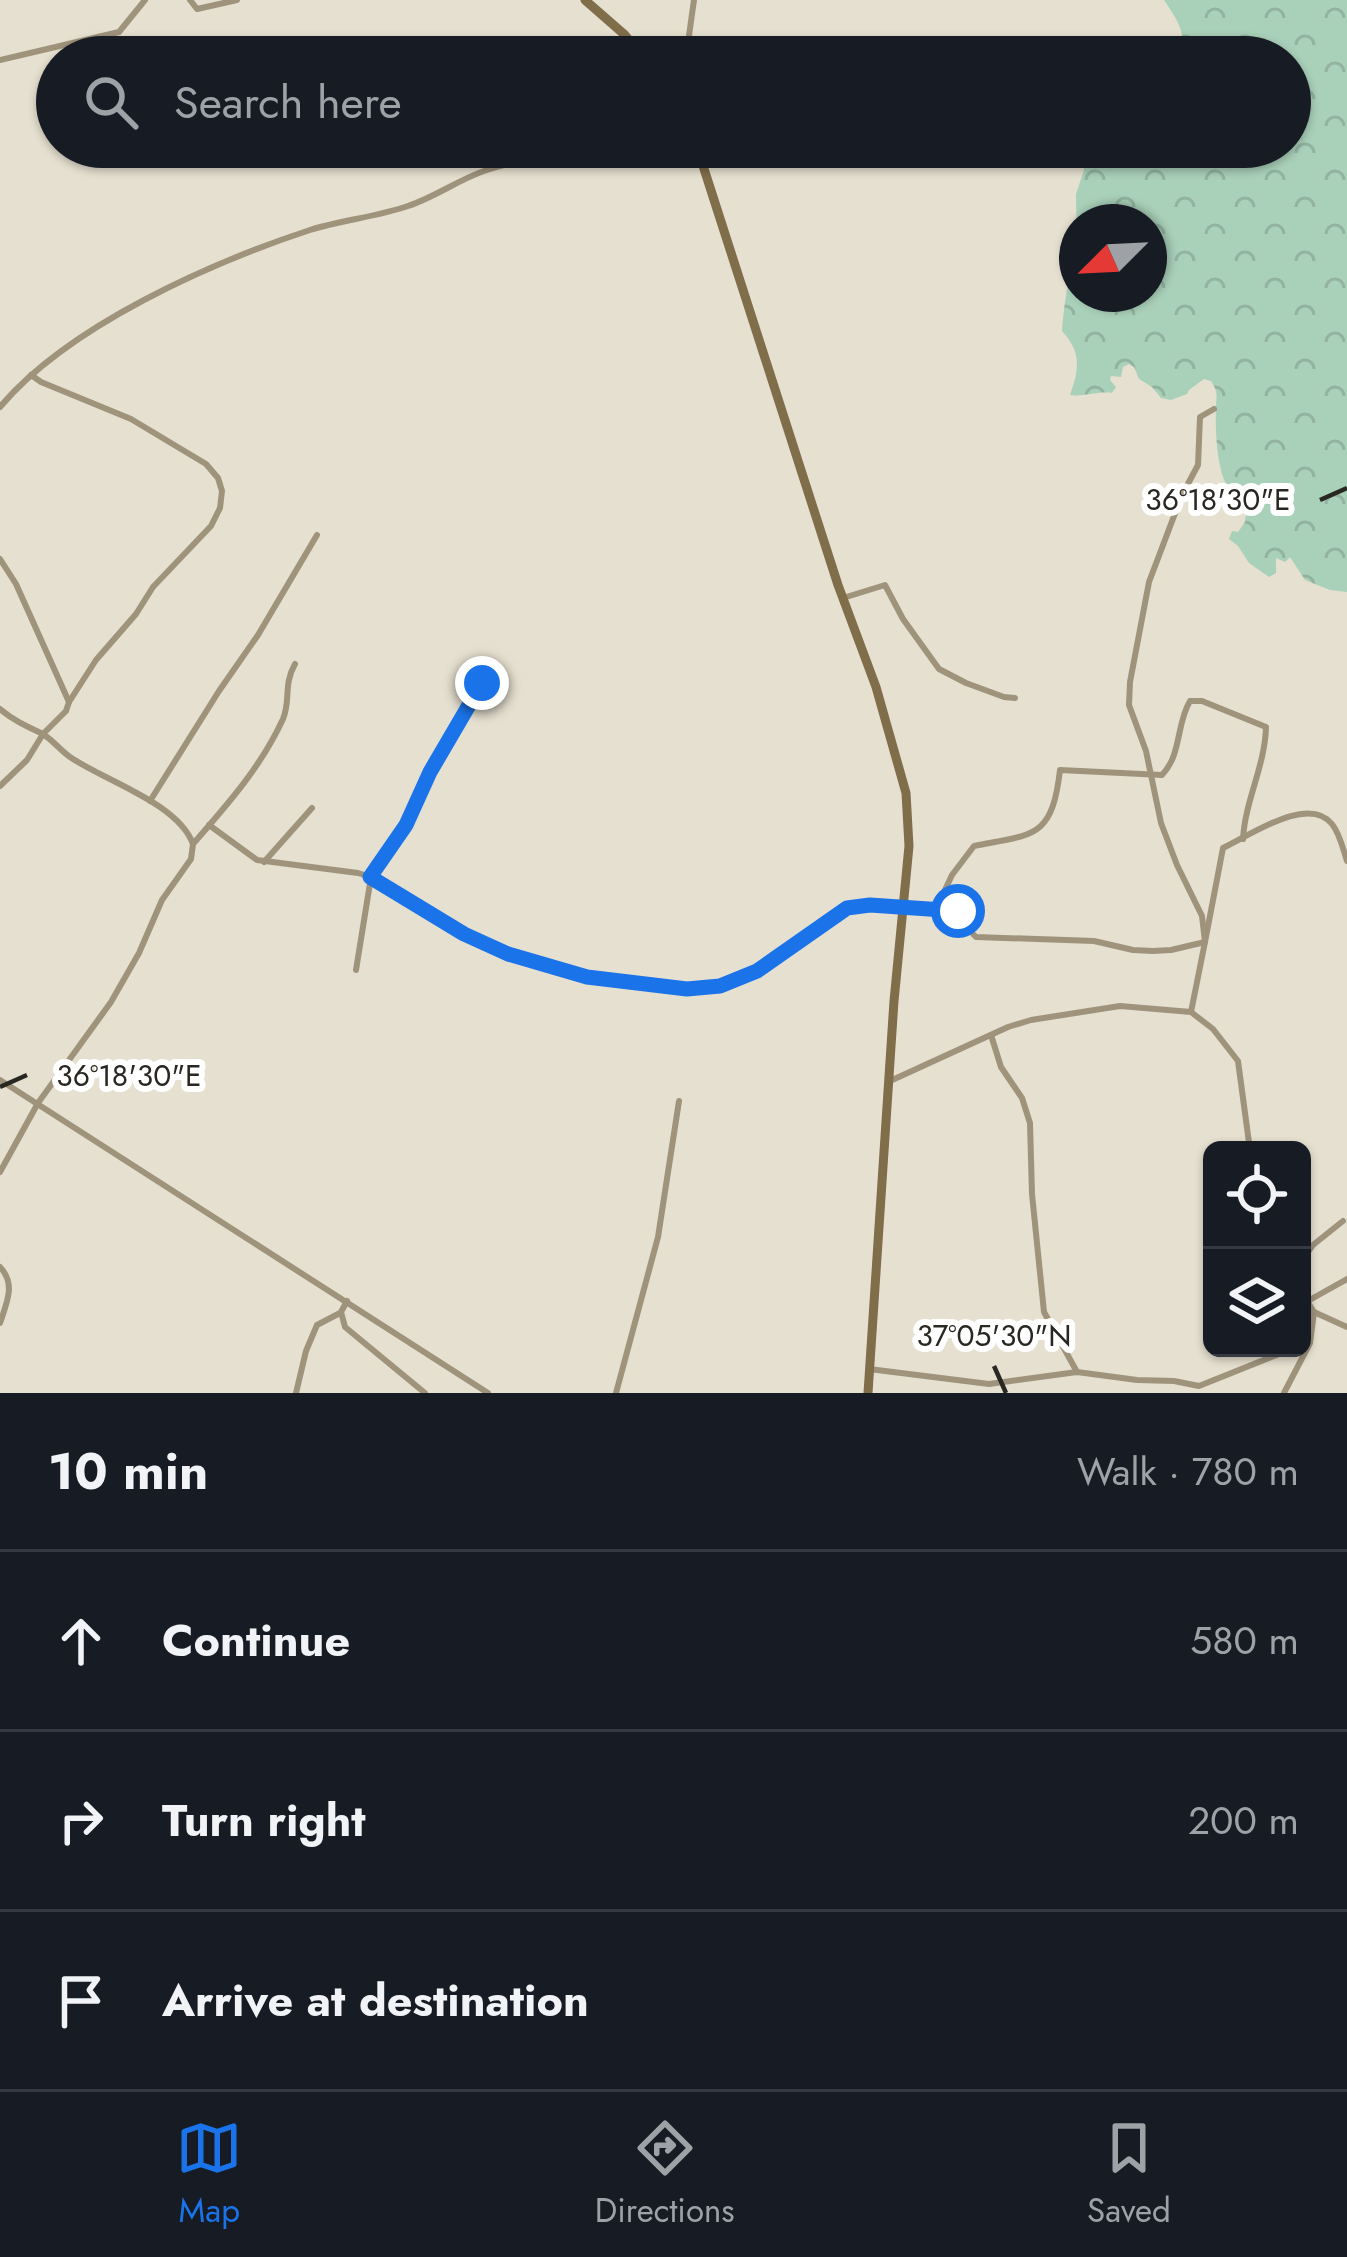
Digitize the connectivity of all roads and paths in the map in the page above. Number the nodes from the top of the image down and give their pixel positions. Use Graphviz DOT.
graph roads {
  1 [pos="145,0"];
  2 [pos="190,0"];
  3 [pos="237,0"];
  4 [pos="694,0"];
  5 [pos="589,2"];
  6 [pos="101,36"];
  7 [pos="626,36"];
  8 [pos="689,36"];
  9 [pos="36,51"];
  10 [pos="0,60"];
  11 [pos="496,168"];
  12 [pos="704,168"];
  13 [pos="31,375"];
  14 [pos="0,407"];
  15 [pos="1214,409"];
  16 [pos="317,536"];
  17 [pos="0,559"];
  18 [pos="843,598"];
  19 [pos="295,664"];
  20 [pos="482,683"];
  21 [pos="1015,698"];
  22 [pos="69,702"];
  23 [pos="0,709"];
  24 [pos="43,734"];
  25 [pos="1151,776"];
  26 [pos="0,786"];
  27 [pos="150,801"];
  28 [pos="312,808"];
  29 [pos="209,825"];
  30 [pos="1243,839"];
  31 [pos="193,844"];
  32 [pos="1347,861"];
  33 [pos="264,862"];
  34 [pos="370,877"];
  35 [pos="902,907"];
  36 [pos="936,909"];
  37 [pos="1205,942"];
  38 [pos="356,970"];
  39 [pos="1192,1012"];
  40 [pos="991,1035"];
  41 [pos="0,1080"];
  42 [pos="890,1081"];
  43 [pos="679,1101"];
  44 [pos="38,1103"];
  45 [pos="1249,1141"];
  46 [pos="0,1172"];
  47 [pos="1343,1221"];
  48 [pos="1309,1249"];
  49 [pos="0,1267"];
  50 [pos="1347,1279"];
  51 [pos="1311,1299"];
  52 [pos="347,1301"];
  53 [pos="1311,1308"];
  54 [pos="341,1312"];
  55 [pos="1314,1312"];
  56 [pos="1311,1320"];
  57 [pos="0,1323"];
  58 [pos="1347,1327"];
  59 [pos="1272,1357"];
  60 [pos="1298,1357"];
  61 [pos="869,1369"];
  62 [pos="1077,1372"];
  63 [pos="1185,1389"];
  64 [pos="296,1393"];
  65 [pos="425,1393"];
  66 [pos="488,1393"];
  67 [pos="616,1393"];
  68 [pos="868,1393"];
  69 [pos="1284,1393"];
  1 -- 6 [label="street"];
  2 -- 3 [label="street"];
  4 -- 8 [label="street"];
  5 -- 7 [label="main road"];
  9 -- 10 [label="street"];
  11 -- 13 [label="street"];
  12 -- 18 [label="main road"];
  13 -- 14 [label="street"];
  13 -- 22 [label="street"];
  15 -- 25 [label="street"];
  16 -- 27 [label="street"];
  17 -- 22 [label="street"];
  18 -- 21 [label="street"];
  18 -- 35 [label="main road"];
  19 -- 29 [label="street"];
  20 -- 34 [label="street"];
  22 -- 24 [label="street"];
  23 -- 24 [label="street"];
  24 -- 26 [label="street"];
  24 -- 27 [label="street"];
  25 -- 30 [label="street"];
  25 -- 36 [label="street"];
  25 -- 37 [label="street"];
  27 -- 31 [label="street"];
  28 -- 33 [label="street"];
  29 -- 31 [label="street"];
  29 -- 33 [label="street"];
  30 -- 32 [label="street"];
  30 -- 37 [label="street"];
  31 -- 44 [label="street"];
  33 -- 34 [label="street"];
  34 -- 35 [label="street"];
  34 -- 38 [label="street"];
  35 -- 36 [label="street"];
  35 -- 42 [label="main road"];
  36 -- 37 [label="street"];
  37 -- 39 [label="street"];
  39 -- 40 [label="street"];
  39 -- 45 [label="street"];
  40 -- 42 [label="street"];
  40 -- 62 [label="street"];
  41 -- 44 [label="street"];
  42 -- 61 [label="main road"];
  43 -- 67 [label="street"];
  44 -- 46 [label="street"];
  44 -- 52 [label="street"];
  47 -- 48 [label="street"];
  49 -- 57 [label="street"];
  50 -- 51 [label="street"];
  52 -- 54 [label="street"];
  52 -- 66 [label="street"];
  53 -- 55 [label="street"];
  54 -- 64 [label="street"];
  54 -- 65 [label="street"];
  55 -- 56 [label="street"];
  55 -- 58 [label="street"];
  59 -- 63 [label="street"];
  60 -- 69 [label="street"];
  61 -- 62 [label="street"];
  61 -- 68 [label="main road"];
  62 -- 63 [label="street"];
}
